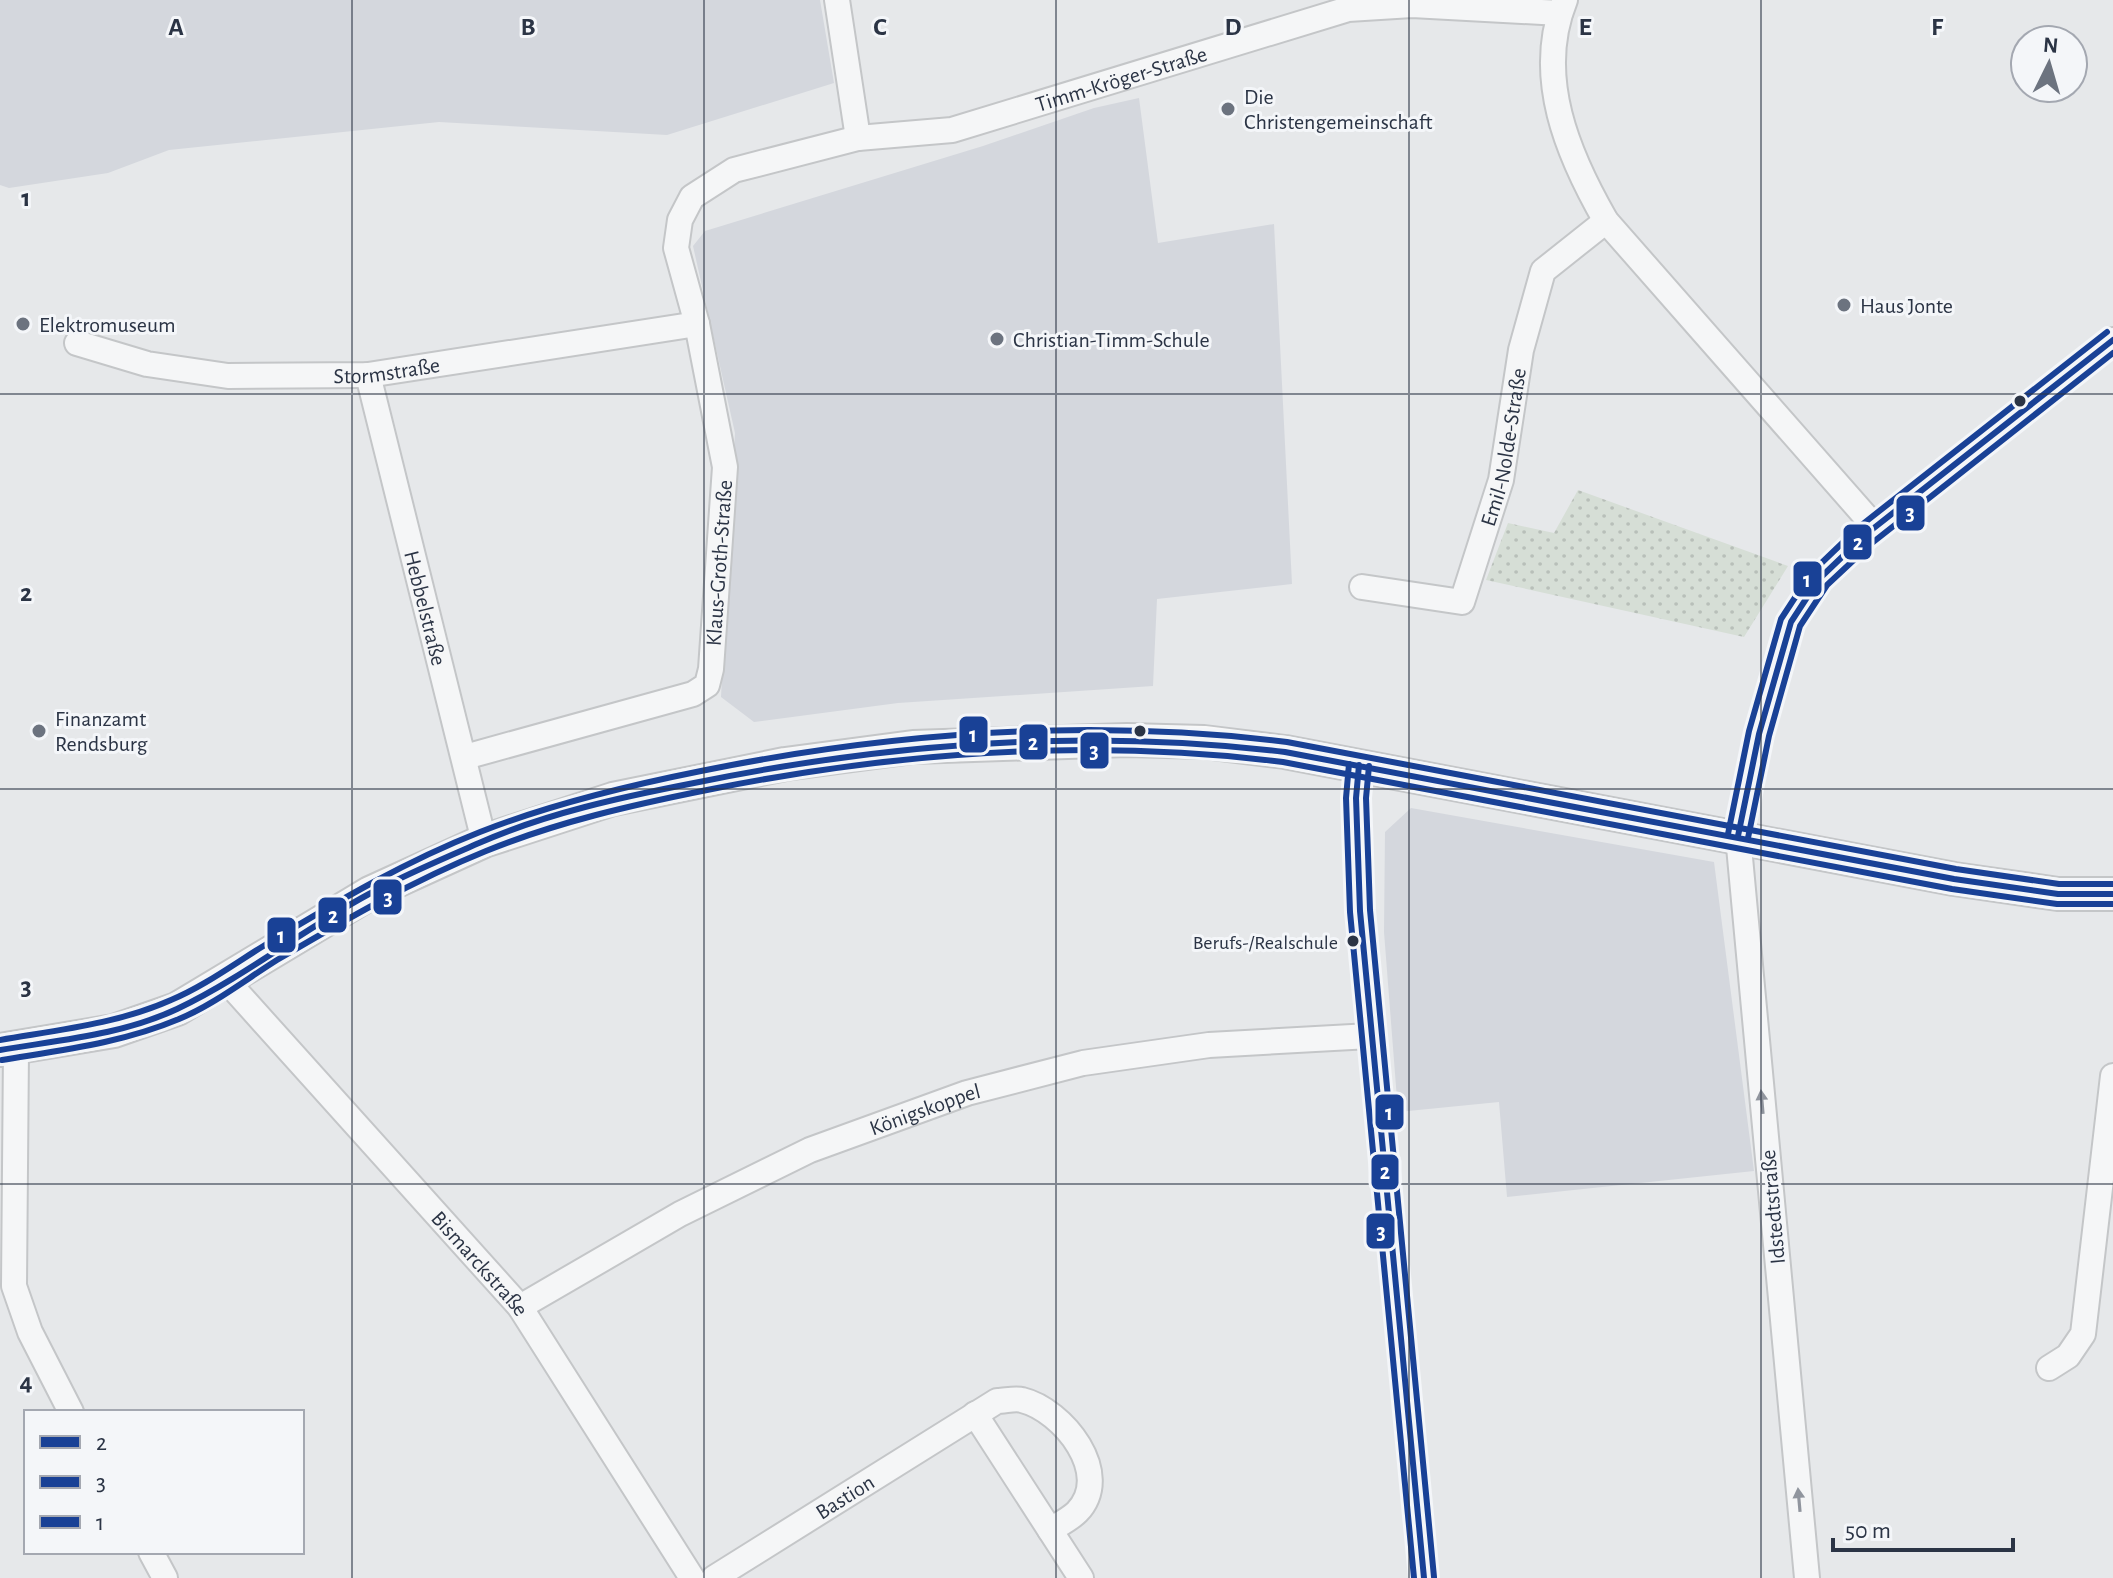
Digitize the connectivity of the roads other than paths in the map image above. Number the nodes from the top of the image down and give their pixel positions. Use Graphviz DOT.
graph roads {
  1 [pos="837,0"];
  2 [pos="1563,6"];
  3 [pos="858,138"];
  4 [pos="692,197"];
  5 [pos="1606,221"];
  6 [pos="697,324"];
  7 [pos="2113,340"];
  8 [pos="77,343"];
  9 [pos="368,375"];
  10 [pos="1875,527"];
  11 [pos="1362,587"];
  12 [pos="465,757"];
  13 [pos="1359,765"];
  14 [pos="1738,836"];
  15 [pos="484,841"];
  16 [pos="2113,894"];
  17 [pos="225,979"];
  18 [pos="1370,1036"];
  19 [pos="8,1050"];
  20 [pos="2113,1076"];
  21 [pos="520,1307"];
  22 [pos="2049,1368"];
  23 [pos="70,1410"];
  24 [pos="975,1414"];
  25 [pos="1050,1530"];
  26 [pos="152,1554"];
  27 [pos="165,1578"];
  28 [pos="692,1578"];
  29 [pos="714,1578"];
  30 [pos="1081,1578"];
  31 [pos="1424,1578"];
  32 [pos="1807,1578"];
  1 -- 3 [label="street"];
  2 -- 3 [label="street, Timm-Kröger-Straße"];
  2 -- 5 [label="street"];
  3 -- 4 [label="street, Timm-Kröger-Straße"];
  4 -- 6 [label="street, Klaus-Groth-Straße"];
  5 -- 10 [label="street"];
  5 -- 11 [label="street, Emil-Nolde-Straße"];
  6 -- 9 [label="street, Stormstraße"];
  6 -- 12 [label="street, Klaus-Groth-Straße"];
  7 -- 10 [label="street, Idstedtstraße"];
  8 -- 9 [label="street, Stormstraße"];
  9 -- 12 [label="street, Hebbelstraße"];
  10 -- 14 [label="street, Idstedtstraße"];
  12 -- 15 [label="street, Hebbelstraße"];
  13 -- 14 [label="main road"];
  13 -- 15 [label="main road"];
  13 -- 18 [label="street"];
  14 -- 16 [label="main road"];
  32 -- 14 [label="street, Idstedtstraße, one-way"];
  15 -- 17 [label="main road"];
  17 -- 19 [label="main road"];
  17 -- 21 [label="street, Bismarckstraße"];
  18 -- 21 [label="street, Königskoppel"];
  18 -- 31 [label="street"];
  19 -- 23 [label="street"];
  20 -- 22 [label="street"];
  21 -- 28 [label="street, Bismarckstraße"];
  24 -- 25 [label="street"];
  24 -- 25 [label="street, Bastion"];
  24 -- 29 [label="street, Bastion"];
  25 -- 30 [label="street"];
  26 -- 27 [label="street"];
}
